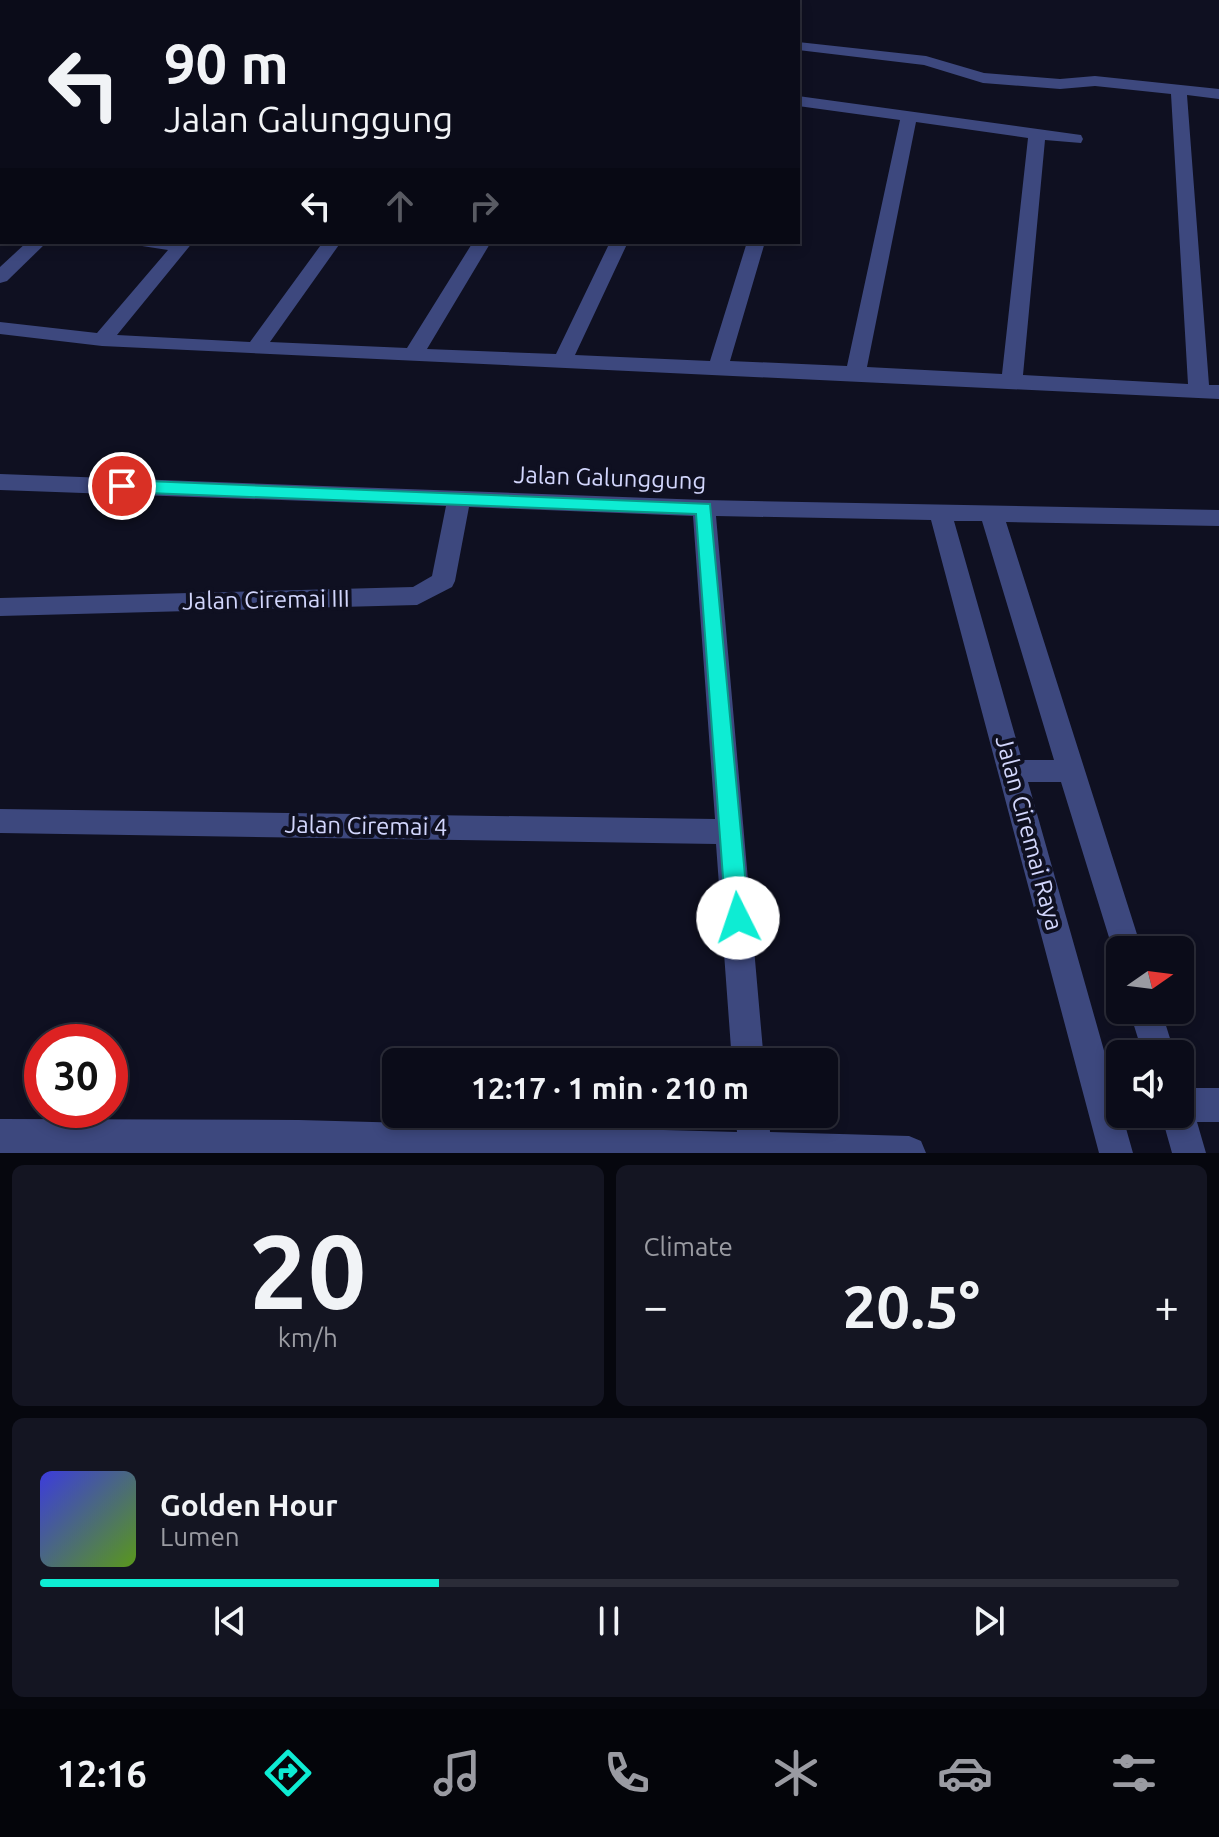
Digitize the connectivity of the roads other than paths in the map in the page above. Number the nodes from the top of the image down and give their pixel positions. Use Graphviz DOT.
graph roads {
  1 [pos="800,46"];
  2 [pos="1179,89"];
  3 [pos="1219,94"];
  4 [pos="800,101"];
  5 [pos="909,117"];
  6 [pos="1037,134"];
  7 [pos="1075,139"];
  8 [pos="36,244"];
  9 [pos="182,244"];
  10 [pos="331,244"];
  11 [pos="481,244"];
  12 [pos="618,244"];
  13 [pos="755,244"];
  14 [pos="0,277"];
  15 [pos="0,328"];
  16 [pos="69,338"];
  17 [pos="102,340"];
  18 [pos="0,345"];
  19 [pos="256,348"];
  20 [pos="413,355"];
  21 [pos="562,362"];
  22 [pos="718,367"];
  23 [pos="856,373"];
  24 [pos="1012,381"];
  25 [pos="1209,391"];
  26 [pos="0,482"];
  27 [pos="459,498"];
  28 [pos="704,508"];
  29 [pos="941,514"];
  30 [pos="992,515"];
  31 [pos="1219,518"];
  32 [pos="0,607"];
  33 [pos="1012,771"];
  34 [pos="1071,771"];
  35 [pos="0,821"];
  36 [pos="732,832"];
  37 [pos="1123,936"];
  38 [pos="747,1048"];
  39 [pos="1194,1105"];
  40 [pos="1219,1105"];
  41 [pos="753,1128"];
  42 [pos="1182,1128"];
  43 [pos="18,1142"];
  44 [pos="298,1145"];
  45 [pos="755,1150"];
  46 [pos="813,1151"];
  47 [pos="909,1153"];
  48 [pos="1116,1153"];
  49 [pos="1189,1153"];
  1 -- 2 [label="street"];
  2 -- 3 [label="street"];
  2 -- 25 [label="street"];
  4 -- 5 [label="street"];
  5 -- 6 [label="street"];
  5 -- 23 [label="street"];
  6 -- 7 [label="street"];
  6 -- 24 [label="street"];
  8 -- 14 [label="street"];
  9 -- 17 [label="street"];
  10 -- 19 [label="street"];
  11 -- 20 [label="street"];
  12 -- 21 [label="street"];
  13 -- 22 [label="street"];
  15 -- 16 [label="street"];
  16 -- 17 [label="street"];
  16 -- 18 [label="street"];
  17 -- 19 [label="street"];
  19 -- 20 [label="street"];
  20 -- 21 [label="street"];
  21 -- 22 [label="street"];
  22 -- 23 [label="street"];
  23 -- 24 [label="street"];
  24 -- 25 [label="street"];
  26 -- 27 [label="street, Jalan Galunggung"];
  27 -- 28 [label="street, Jalan Galunggung"];
  27 -- 32 [label="street, Jalan Ciremai III"];
  28 -- 29 [label="street, Jalan Galunggung"];
  28 -- 36 [label="street"];
  29 -- 30 [label="street, Jalan Galunggung"];
  29 -- 33 [label="street, Jalan Ciremai Raya"];
  30 -- 31 [label="street, Jalan Galunggung"];
  30 -- 34 [label="street"];
  33 -- 34 [label="street"];
  33 -- 48 [label="street, Jalan Ciremai Raya"];
  34 -- 37 [label="street"];
  35 -- 36 [label="street, Jalan Ciremai 4"];
  36 -- 38 [label="street"];
  39 -- 40 [label="street"];
  41 -- 45 [label="street"];
  42 -- 49 [label="street"];
  43 -- 44 [label="street"];
  44 -- 45 [label="street"];
  45 -- 46 [label="street"];
  46 -- 47 [label="street"];
}
